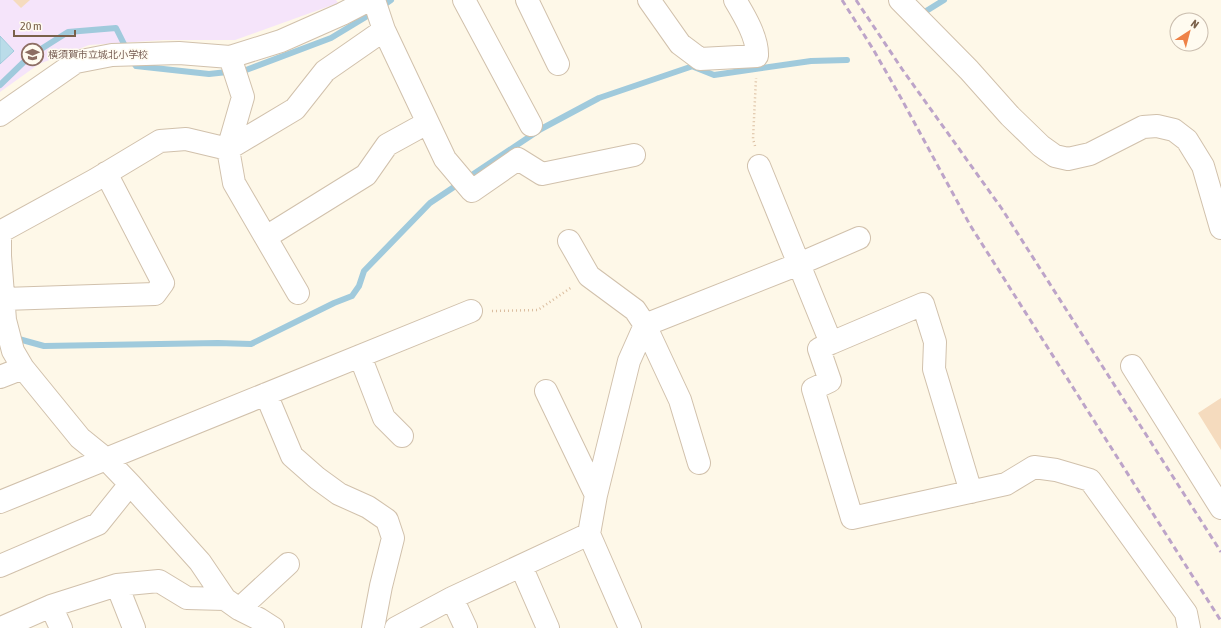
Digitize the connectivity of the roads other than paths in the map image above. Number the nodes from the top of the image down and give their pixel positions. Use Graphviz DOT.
graph roads {
  1 [pos="368,0"];
  2 [pos="374,0"];
  3 [pos="464,0"];
  4 [pos="527,0"];
  5 [pos="649,0"];
  6 [pos="735,0"];
  7 [pos="900,0"];
  8 [pos="384,30"];
  9 [pos="230,57"];
  10 [pos="558,64"];
  11 [pos="0,115"];
  12 [pos="427,123"];
  13 [pos="531,125"];
  14 [pos="228,149"];
  15 [pos="634,155"];
  16 [pos="759,166"];
  17 [pos="106,173"];
  18 [pos="1221,228"];
  19 [pos="0,231"];
  20 [pos="266,238"];
  21 [pos="859,238"];
  22 [pos="569,241"];
  23 [pos="798,264"];
  24 [pos="298,293"];
  25 [pos="471,311"];
  26 [pos="3,313"];
  27 [pos="645,325"];
  28 [pos="831,343"];
  29 [pos="360,356"];
  30 [pos="1132,366"];
  31 [pos="23,368"];
  32 [pos="0,377"];
  33 [pos="546,391"];
  34 [pos="266,394"];
  35 [pos="402,436"];
  36 [pos="106,459"];
  37 [pos="699,463"];
  38 [pos="130,484"];
  39 [pos="971,492"];
  40 [pos="596,495"];
  41 [pos="0,502"];
  42 [pos="1221,508"];
  43 [pos="589,534"];
  44 [pos="288,564"];
  45 [pos="0,566"];
  46 [pos="521,566"];
  47 [pos="117,585"];
  48 [pos="452,598"];
  49 [pos="232,604"];
  50 [pos="51,606"];
  51 [pos="1,628"];
  52 [pos="61,628"];
  53 [pos="134,628"];
  54 [pos="273,628"];
  55 [pos="372,628"];
  56 [pos="396,628"];
  57 [pos="466,628"];
  58 [pos="548,628"];
  59 [pos="630,628"];
  60 [pos="1189,628"];
  1 -- 9 [label="street"];
  2 -- 8 [label="street"];
  3 -- 13 [label="street"];
  4 -- 10 [label="street"];
  5 -- 6 [label="street"];
  7 -- 18 [label="street"];
  8 -- 12 [label="street"];
  8 -- 14 [label="street"];
  9 -- 11 [label="street"];
  9 -- 14 [label="street"];
  12 -- 15 [label="street"];
  12 -- 20 [label="street"];
  14 -- 17 [label="street"];
  14 -- 20 [label="street"];
  16 -- 23 [label="street"];
  17 -- 19 [label="street"];
  17 -- 26 [label="street"];
  19 -- 26 [label="street"];
  20 -- 24 [label="street"];
  21 -- 23 [label="street"];
  22 -- 27 [label="street"];
  23 -- 27 [label="street"];
  23 -- 28 [label="street"];
  25 -- 29 [label="street"];
  26 -- 31 [label="street"];
  27 -- 37 [label="street"];
  27 -- 40 [label="street"];
  28 -- 39 [label="street"];
  28 -- 39 [label="street"];
  29 -- 34 [label="street"];
  29 -- 35 [label="street"];
  30 -- 42 [label="street"];
  31 -- 32 [label="street"];
  31 -- 36 [label="street"];
  33 -- 40 [label="street"];
  34 -- 36 [label="street"];
  34 -- 55 [label="street"];
  36 -- 38 [label="street"];
  36 -- 41 [label="street"];
  38 -- 45 [label="street"];
  38 -- 49 [label="street"];
  39 -- 60 [label="street"];
  40 -- 43 [label="street"];
  43 -- 46 [label="street"];
  43 -- 59 [label="street"];
  44 -- 49 [label="street"];
  46 -- 48 [label="street"];
  46 -- 58 [label="street"];
  47 -- 49 [label="street"];
  47 -- 50 [label="street"];
  47 -- 53 [label="street"];
  48 -- 56 [label="street"];
  48 -- 57 [label="street"];
  49 -- 54 [label="street"];
  50 -- 51 [label="street"];
  50 -- 52 [label="street"];
}
